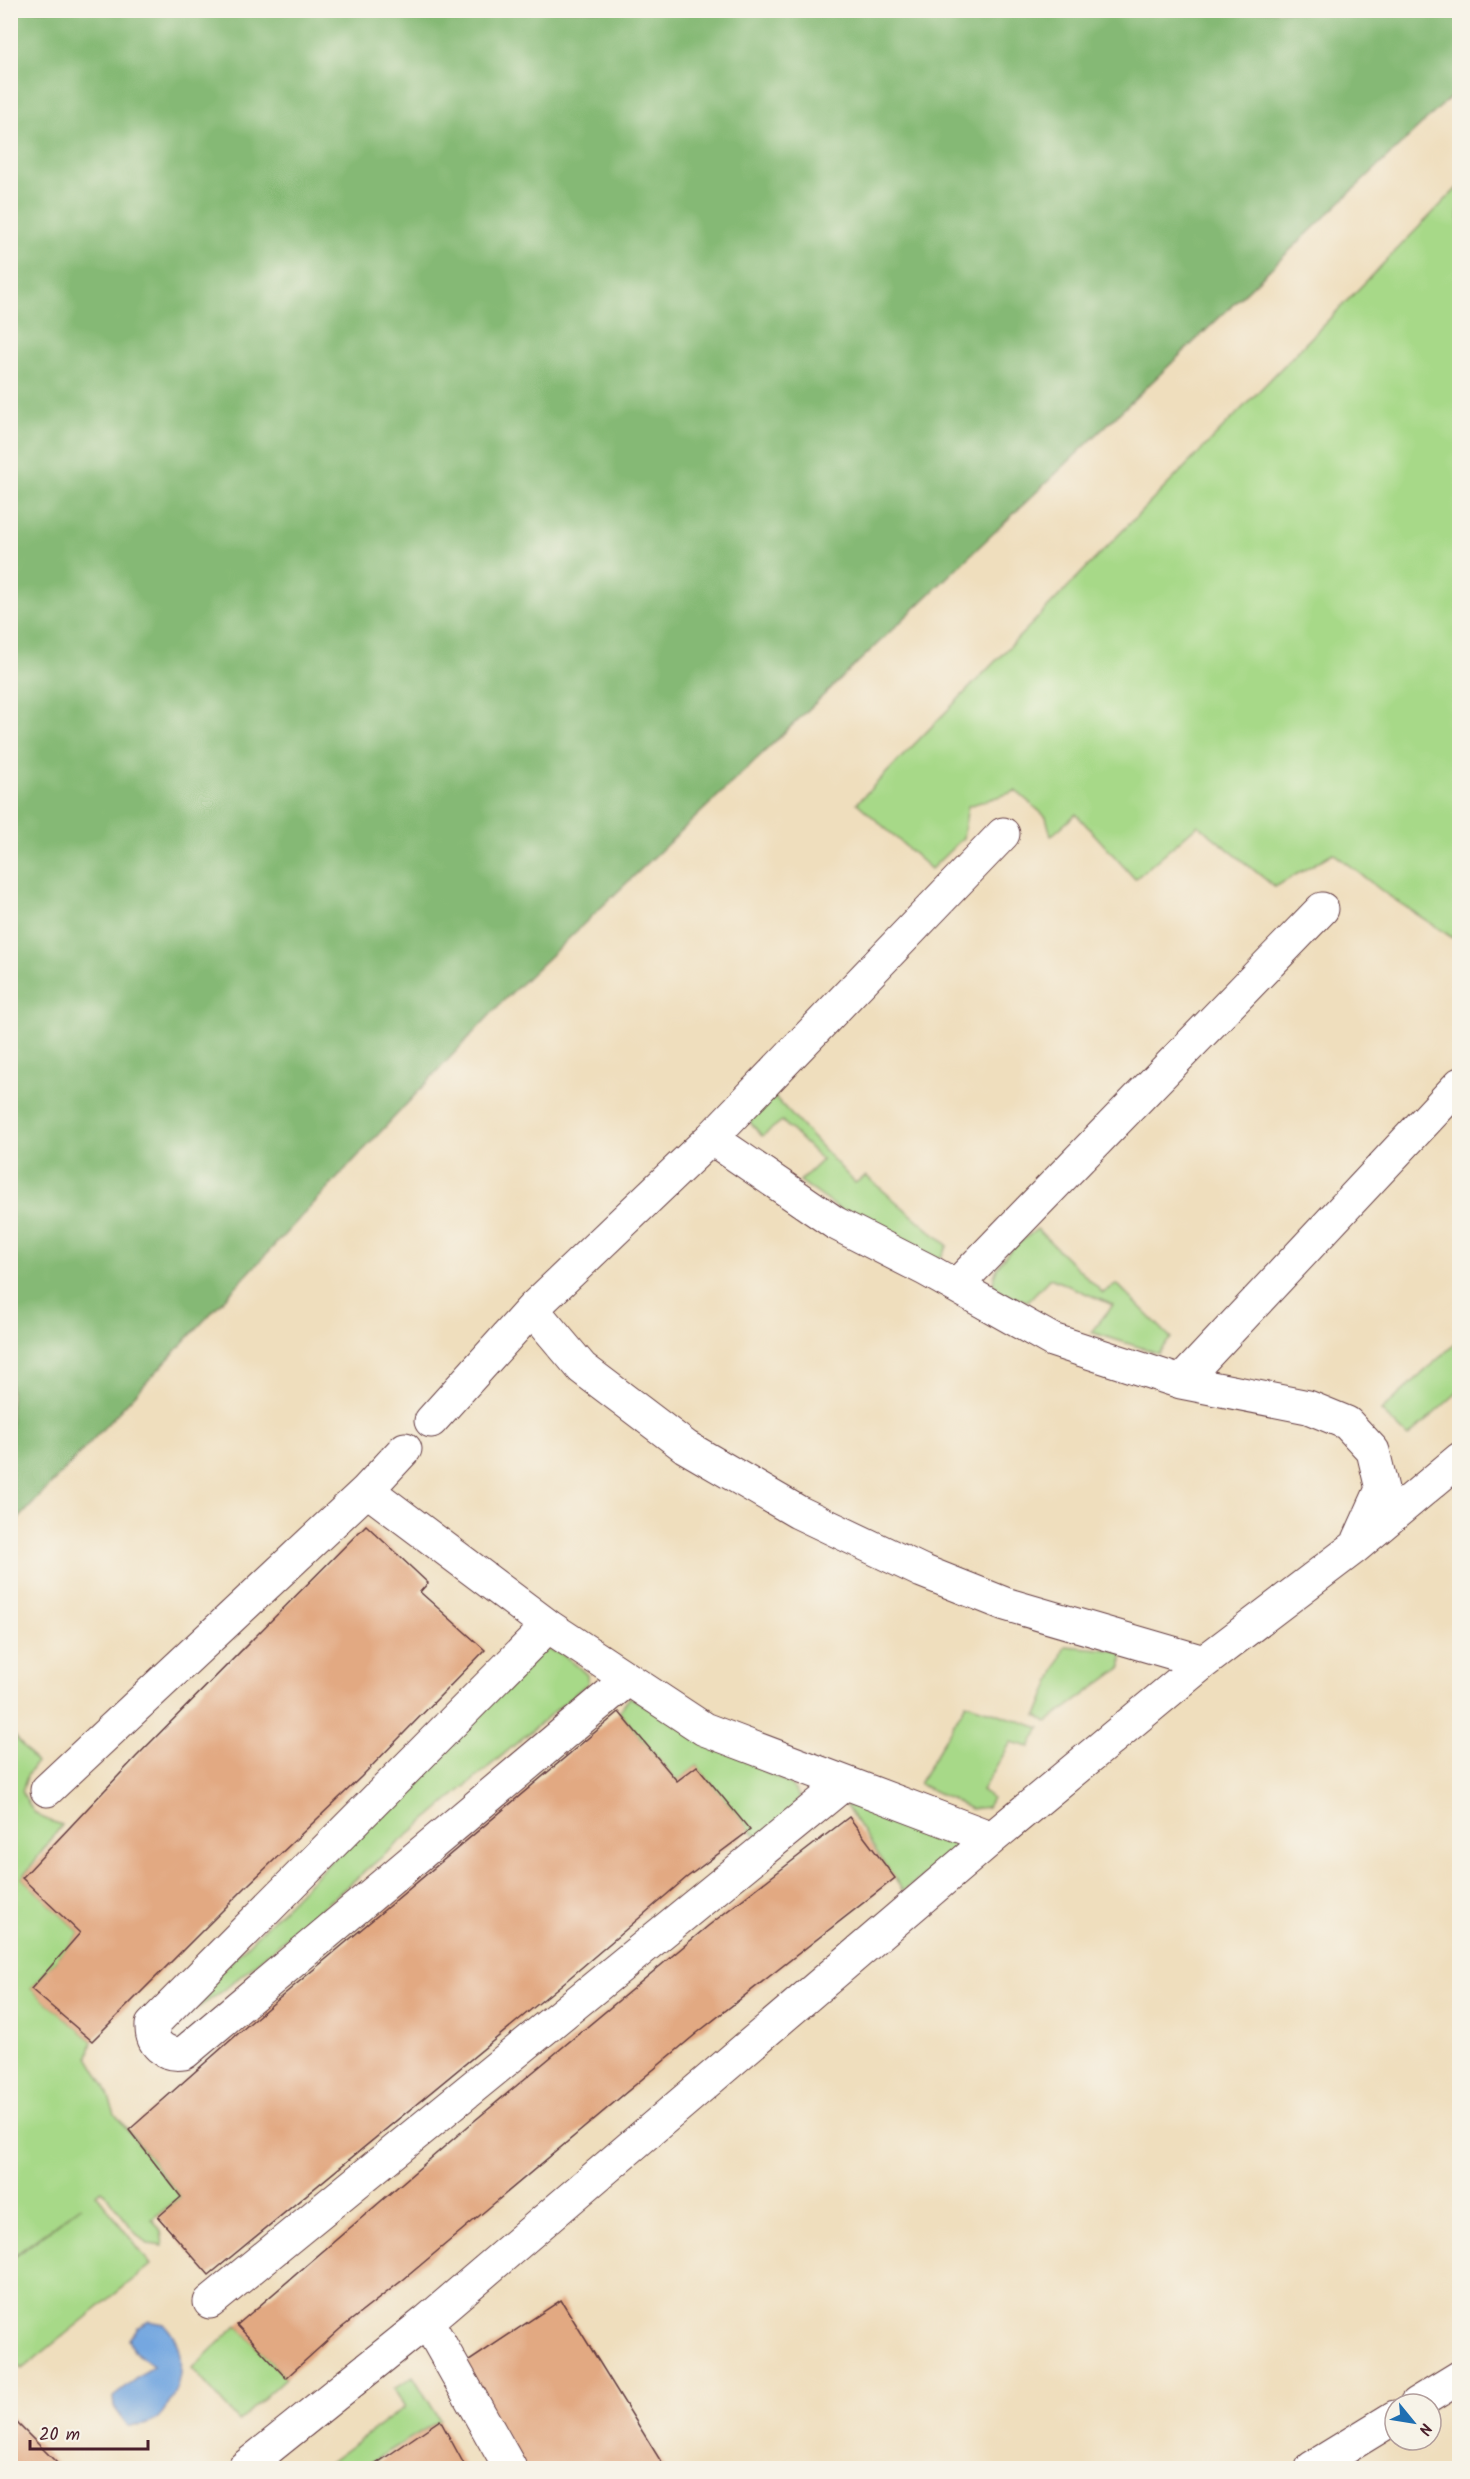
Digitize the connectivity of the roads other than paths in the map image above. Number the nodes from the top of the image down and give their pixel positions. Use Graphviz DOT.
graph roads {
  1 [pos="1003,834"];
  2 [pos="1322,909"];
  3 [pos="1455,1098"];
  4 [pos="711,1138"];
  5 [pos="956,1286"];
  6 [pos="532,1309"];
  7 [pos="1181,1382"];
  8 [pos="431,1421"];
  9 [pos="405,1449"];
  10 [pos="1460,1459"];
  11 [pos="368,1490"];
  12 [pos="1355,1547"];
  13 [pos="548,1626"];
  14 [pos="1204,1662"];
  15 [pos="628,1679"];
  16 [pos="845,1783"];
  17 [pos="47,1790"];
  18 [pos="992,1838"];
  19 [pos="210,2302"];
  20 [pos="427,2321"];
  21 [pos="1460,2377"];
  22 [pos="1436,2392"];
  23 [pos="1383,2425"];
  24 [pos="244,2469"];
  25 [pos="510,2469"];
  26 [pos="1312,2469"];
  1 -- 4 [label="street"];
  2 -- 5 [label="street"];
  3 -- 7 [label="street"];
  4 -- 5 [label="street"];
  4 -- 6 [label="street"];
  5 -- 7 [label="street"];
  6 -- 8 [label="street"];
  6 -- 14 [label="street"];
  7 -- 12 [label="street"];
  9 -- 11 [label="street"];
  10 -- 12 [label="street"];
  11 -- 13 [label="street"];
  11 -- 17 [label="street"];
  12 -- 14 [label="street"];
  13 -- 15 [label="street"];
  13 -- 15 [label="street"];
  14 -- 18 [label="street"];
  15 -- 16 [label="street"];
  16 -- 18 [label="street"];
  16 -- 19 [label="street"];
  18 -- 20 [label="street"];
  20 -- 24 [label="street"];
  20 -- 25 [label="street"];
  21 -- 22 [label="street"];
  23 -- 26 [label="street"];
}
